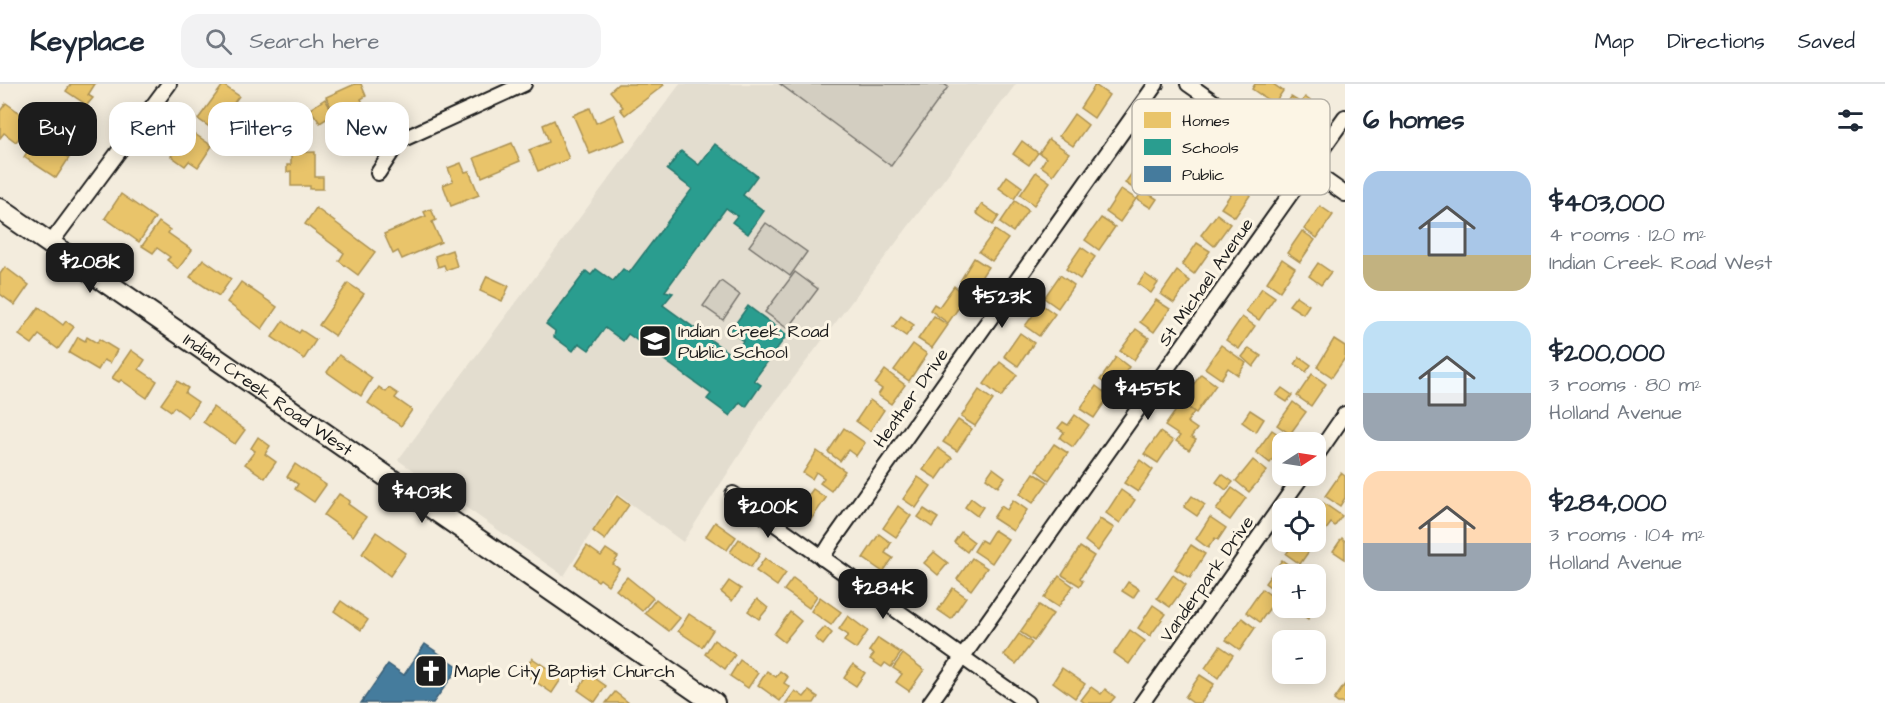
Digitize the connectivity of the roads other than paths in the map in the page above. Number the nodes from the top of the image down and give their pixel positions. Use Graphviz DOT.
graph roads {
  1 [pos="169,84"];
  2 [pos="524,84"];
  3 [pos="1156,84"];
  4 [pos="1188,84"];
  5 [pos="1145,99"];
  6 [pos="1210,99"];
  7 [pos="1345,117"];
  8 [pos="1132,118"];
  9 [pos="1330,138"];
  10 [pos="378,173"];
  11 [pos="1330,183"];
  12 [pos="1345,194"];
  13 [pos="1290,195"];
  14 [pos="0,209"];
  15 [pos="50,244"];
  16 [pos="1345,414"];
  17 [pos="1326,442"];
  18 [pos="1295,486"];
  19 [pos="733,494"];
  20 [pos="822,558"];
  21 [pos="961,657"];
  22 [pos="714,703"];
  23 [pos="930,703"];
  24 [pos="1027,703"];
  25 [pos="1142,703"];
  1 -- 15 [label="street"];
  2 -- 10 [label="street"];
  3 -- 5 [label="street, Heather Drive"];
  4 -- 6 [label="street"];
  7 -- 9 [label="street, St Michael Avenue"];
  8 -- 20 [label="street, Heather Drive"];
  11 -- 12 [label="street"];
  13 -- 21 [label="street, St Michael Avenue"];
  14 -- 15 [label="street, Indian Creek Road West"];
  15 -- 22 [label="street, Indian Creek Road West"];
  16 -- 17 [label="street"];
  18 -- 25 [label="street, Vanderpark Drive"];
  19 -- 20 [label="street"];
  20 -- 21 [label="street"];
  21 -- 23 [label="street, St Michael Avenue"];
  21 -- 24 [label="street"];
}
